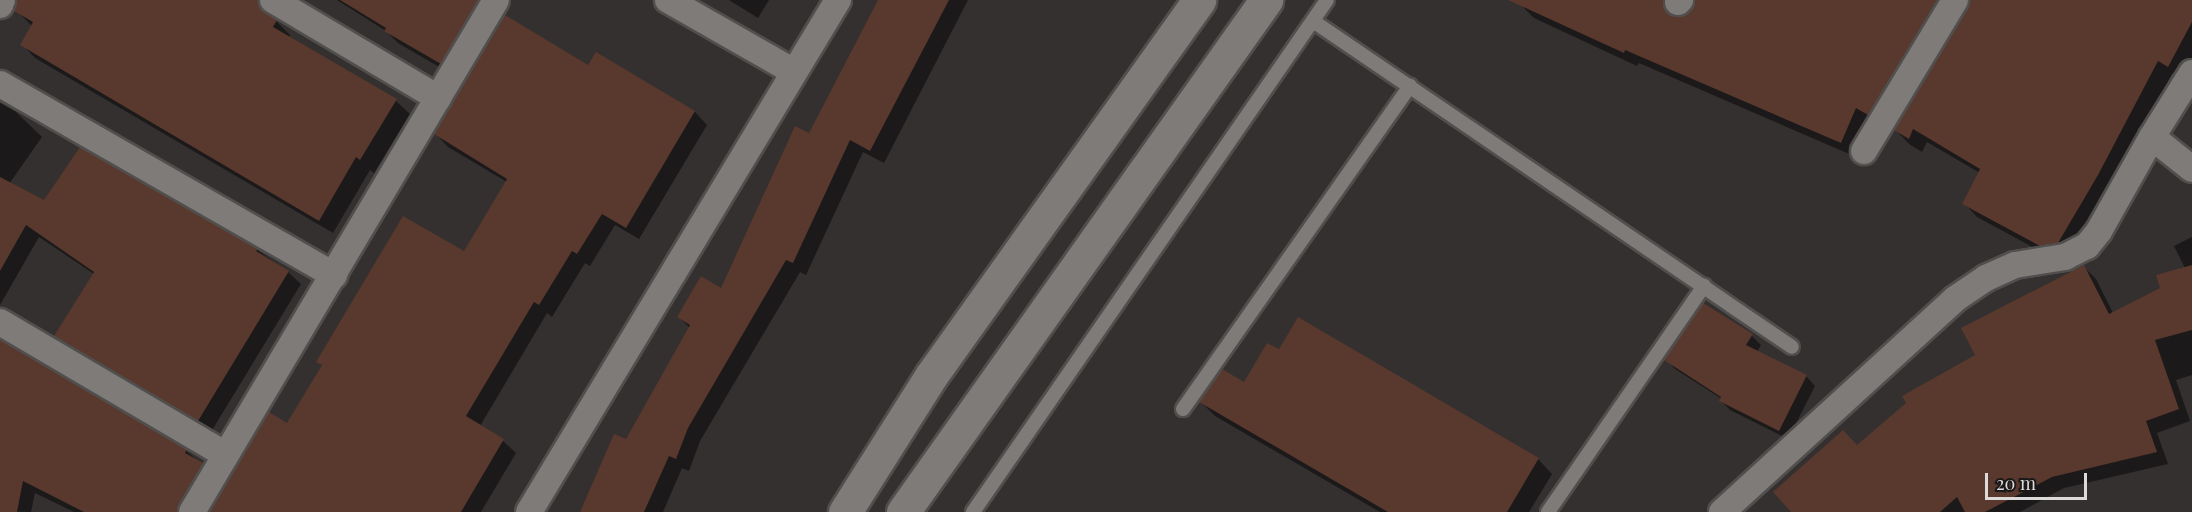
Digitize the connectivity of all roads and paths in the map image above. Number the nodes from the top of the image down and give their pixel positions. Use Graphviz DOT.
graph roads {
  1 [pos="2,0"];
  2 [pos="273,0"];
  3 [pos="496,0"];
  4 [pos="668,0"];
  5 [pos="838,0"];
  6 [pos="1199,0"];
  7 [pos="1266,0"];
  8 [pos="1327,0"];
  9 [pos="1955,0"];
  10 [pos="0,5"];
  11 [pos="1314,21"];
  12 [pos="794,72"];
  13 [pos="2192,73"];
  14 [pos="0,84"];
  15 [pos="1410,86"];
  16 [pos="438,98"];
  17 [pos="2152,137"];
  18 [pos="1864,151"];
  19 [pos="2192,169"];
  20 [pos="334,275"];
  21 [pos="1704,286"];
  22 [pos="0,322"];
  23 [pos="1792,347"];
  24 [pos="1183,409"];
  25 [pos="226,455"];
  26 [pos="192,512"];
  27 [pos="529,512"];
  28 [pos="845,512"];
  29 [pos="904,512"];
  30 [pos="973,512"];
  31 [pos="1548,512"];
  32 [pos="1722,512"];
  1 -- 10 [label="street"];
  2 -- 16 [label="street"];
  3 -- 16 [label="street"];
  4 -- 12 [label="street"];
  5 -- 12 [label="street"];
  6 -- 28 [label="main road"];
  7 -- 29 [label="main road"];
  8 -- 11 [label="lane"];
  9 -- 18 [label="street"];
  11 -- 15 [label="lane"];
  11 -- 30 [label="lane"];
  12 -- 27 [label="street"];
  13 -- 17 [label="street"];
  14 -- 20 [label="street"];
  15 -- 21 [label="lane"];
  15 -- 24 [label="lane"];
  16 -- 20 [label="street"];
  17 -- 19 [label="street"];
  17 -- 32 [label="street"];
  20 -- 25 [label="street"];
  21 -- 23 [label="lane"];
  21 -- 31 [label="lane"];
  22 -- 25 [label="street"];
  25 -- 26 [label="street"];
}
